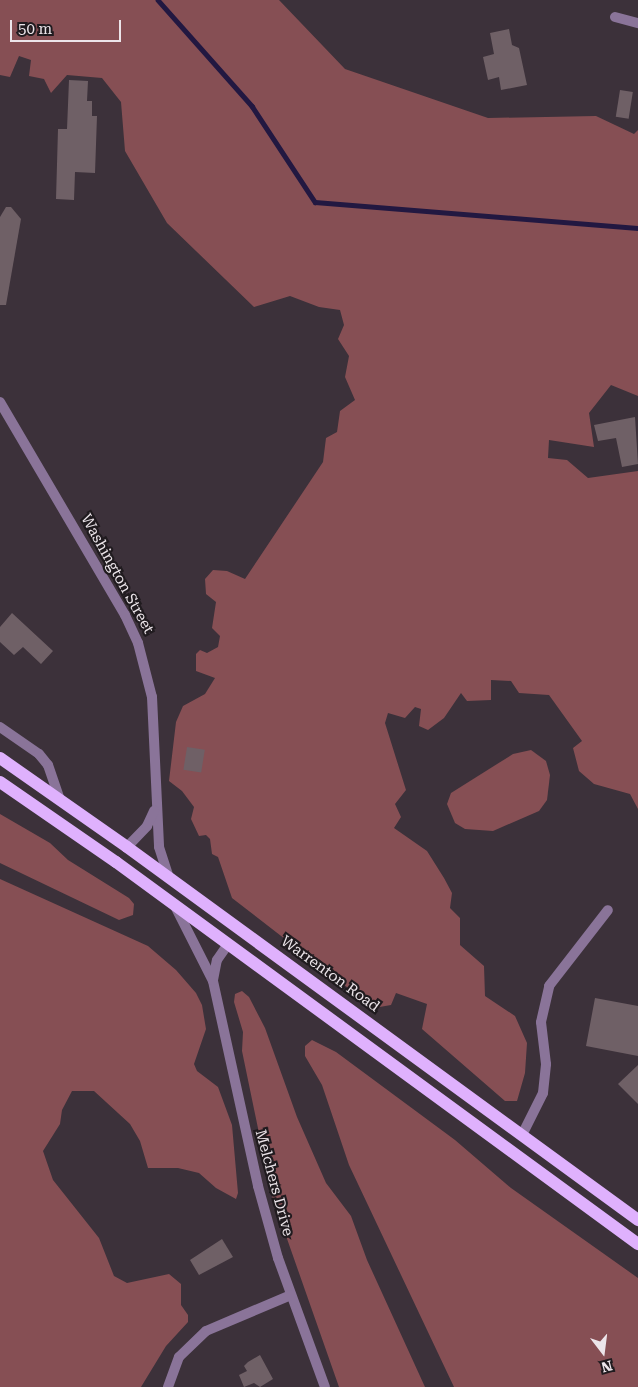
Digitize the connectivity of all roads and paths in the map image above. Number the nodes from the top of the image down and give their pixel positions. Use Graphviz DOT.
graph roads {
  1 [pos="615,16"];
  2 [pos="638,23"];
  3 [pos="0,402"];
  4 [pos="0,727"];
  5 [pos="0,758"];
  6 [pos="0,782"];
  7 [pos="60,799"];
  8 [pos="155,808"];
  9 [pos="127,847"];
  10 [pos="169,877"];
  11 [pos="175,905"];
  12 [pos="608,910"];
  13 [pos="228,944"];
  14 [pos="213,982"];
  15 [pos="522,1135"];
  16 [pos="638,1220"];
  17 [pos="638,1244"];
  18 [pos="291,1295"];
  19 [pos="168,1387"];
  20 [pos="326,1387"];
  1 -- 2 [label="street"];
  3 -- 8 [label="street, Washington Street"];
  4 -- 7 [label="street"];
  5 -- 7 [label="main road, Warrenton Road"];
  6 -- 11 [label="main road"];
  7 -- 9 [label="main road, Warrenton Road"];
  8 -- 9 [label="street, Washington Street"];
  8 -- 10 [label="street, Washington Street"];
  9 -- 10 [label="main road, Warrenton Road"];
  10 -- 15 [label="main road, Warrenton Road"];
  11 -- 13 [label="main road"];
  11 -- 14 [label="street, Melchers Drive"];
  12 -- 15 [label="street"];
  13 -- 14 [label="street, Melchers Drive"];
  13 -- 17 [label="main road"];
  14 -- 18 [label="street, Melchers Drive"];
  15 -- 16 [label="main road, Warrenton Road"];
  18 -- 19 [label="street"];
  18 -- 20 [label="street, Melchers Drive"];
}
